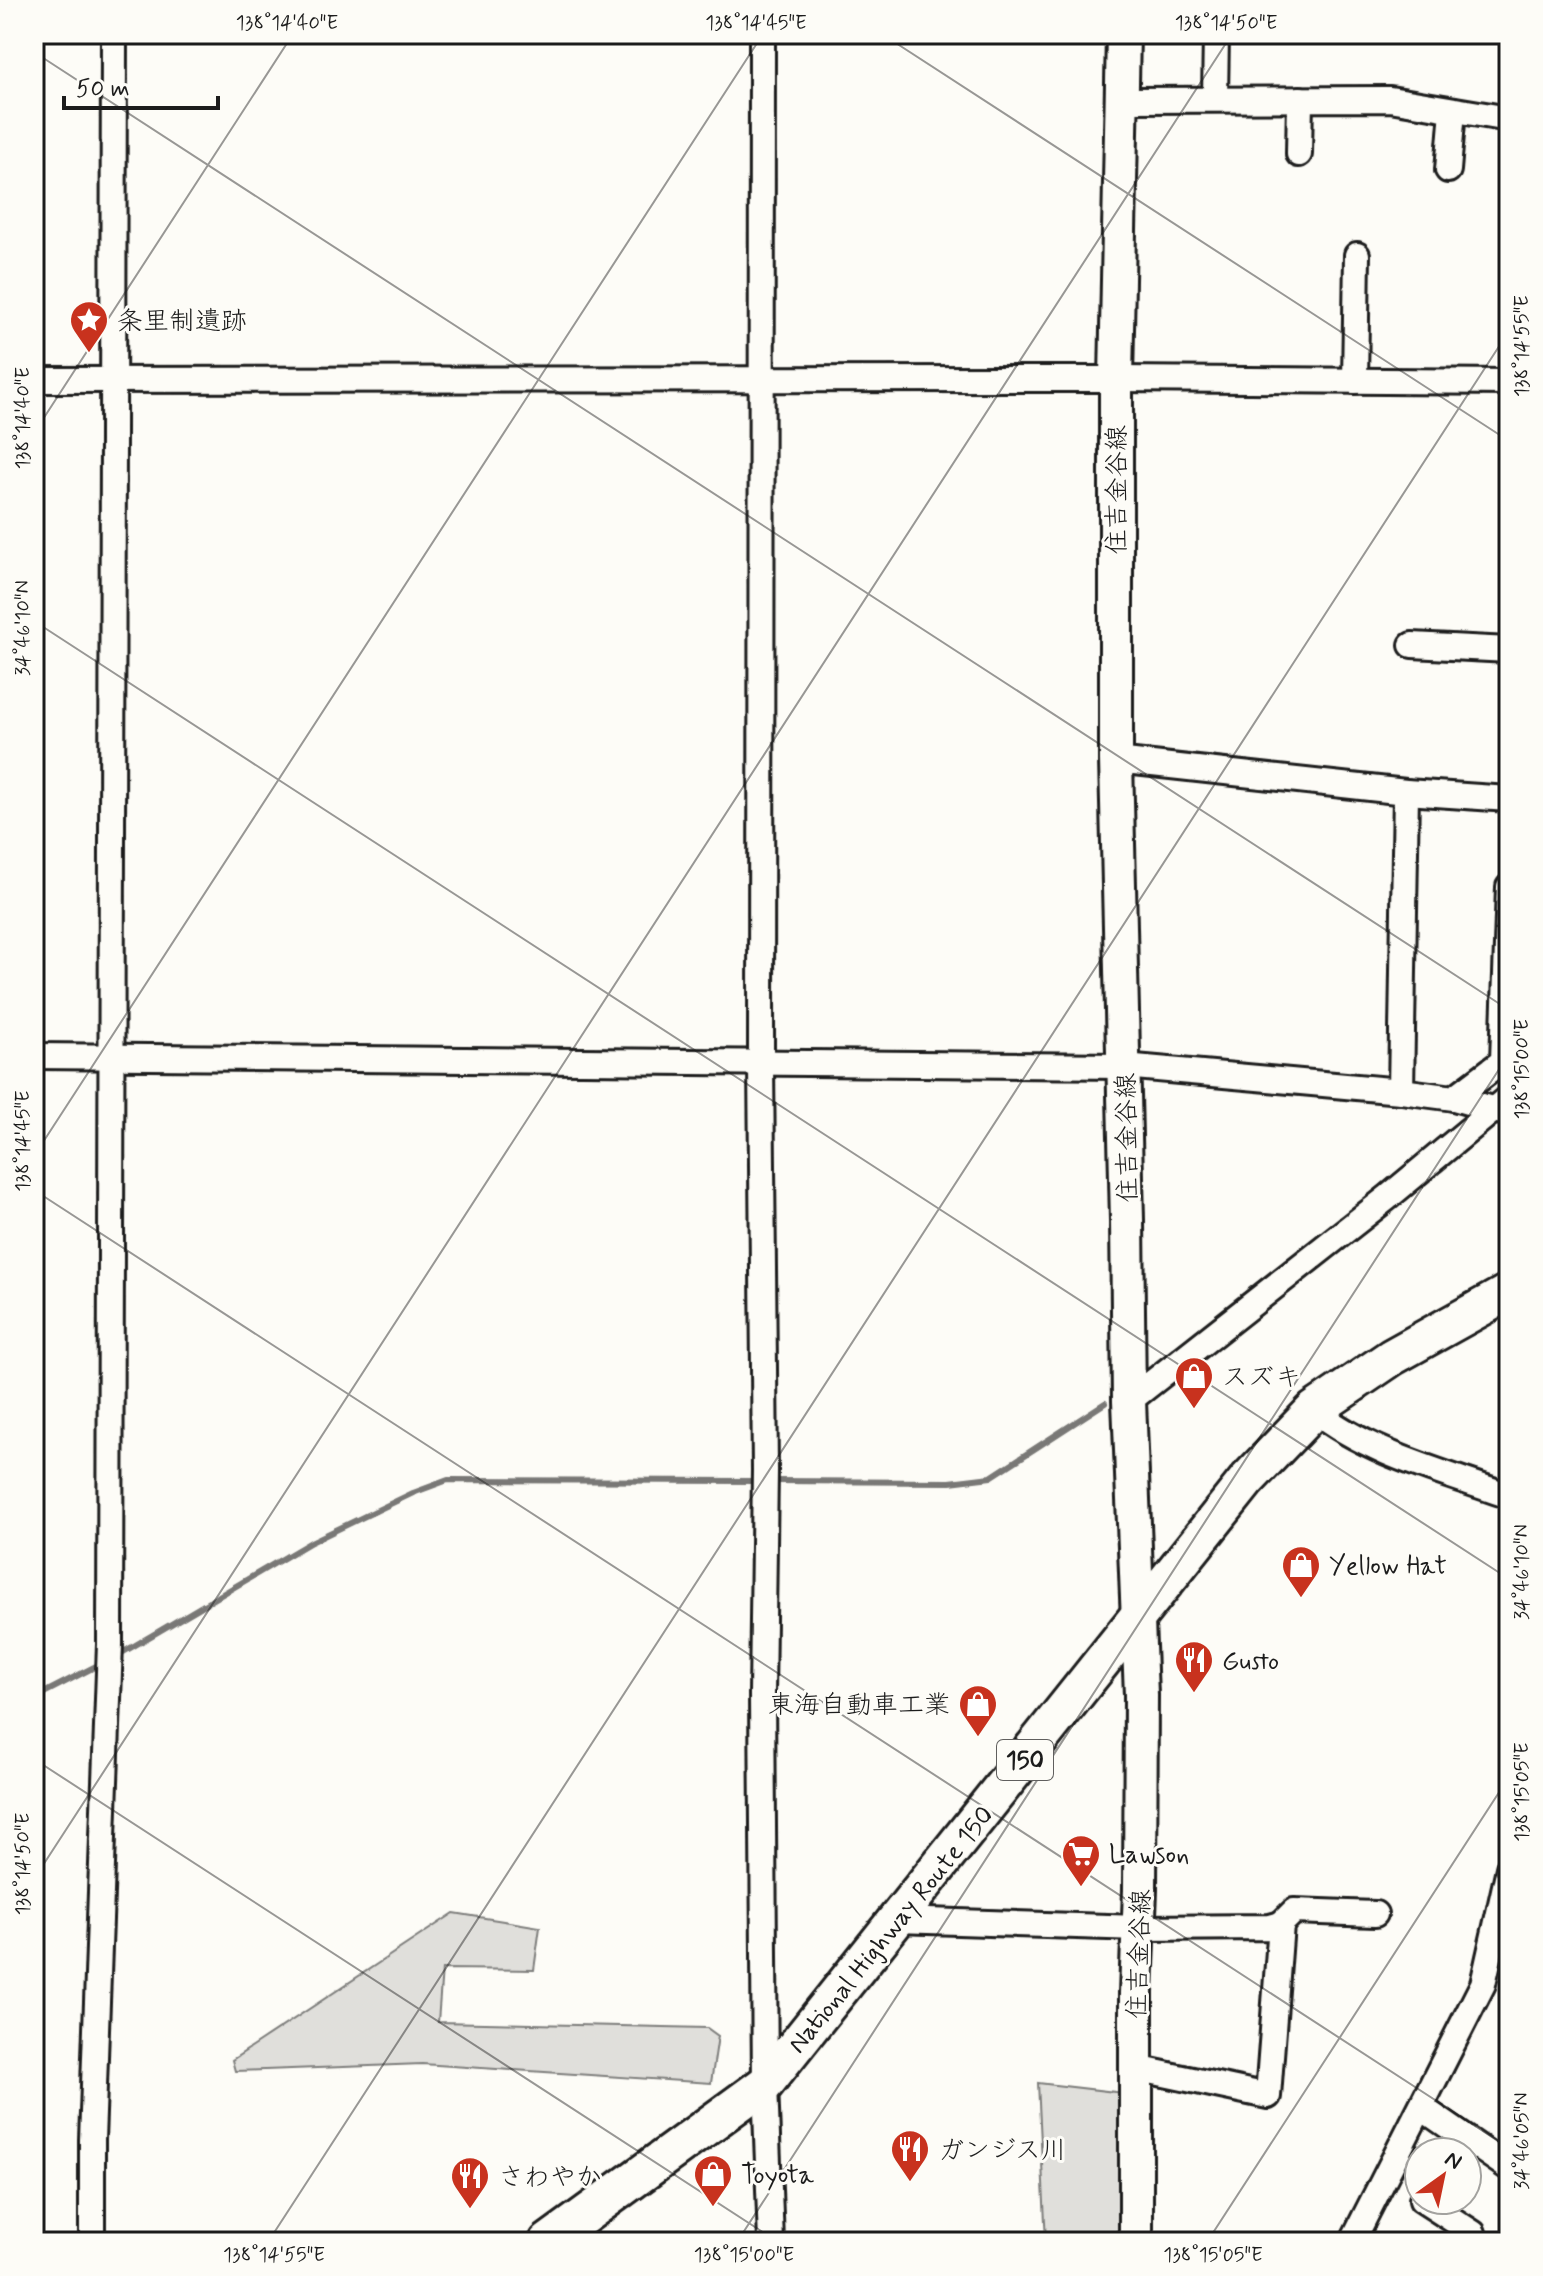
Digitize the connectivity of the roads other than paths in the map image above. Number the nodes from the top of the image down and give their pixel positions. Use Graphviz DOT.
graph roads {
  1 [pos="114,34"];
  2 [pos="762,34"];
  3 [pos="1123,34"];
  4 [pos="1216,34"];
  5 [pos="1215,99"];
  6 [pos="1300,99"];
  7 [pos="1122,100"];
  8 [pos="1453,110"];
  9 [pos="1509,119"];
  10 [pos="1299,154"];
  11 [pos="1448,170"];
  12 [pos="1357,255"];
  13 [pos="112,379"];
  14 [pos="1116,379"];
  15 [pos="34,380"];
  16 [pos="762,380"];
  17 [pos="1355,381"];
  18 [pos="1509,382"];
  19 [pos="1412,645"];
  20 [pos="1509,650"];
  21 [pos="1116,760"];
  22 [pos="1406,792"];
  23 [pos="1509,799"];
  24 [pos="1509,887"];
  25 [pos="34,1056"];
  26 [pos="111,1057"];
  27 [pos="761,1065"];
  28 [pos="1124,1066"];
  29 [pos="1401,1091"];
  30 [pos="1454,1098"];
  31 [pos="1504,1107"];
  32 [pos="1509,1292"];
  33 [pos="1129,1401"];
  34 [pos="1314,1410"];
  35 [pos="1509,1496"];
  36 [pos="1137,1620"];
  37 [pos="1509,1868"];
  38 [pos="1375,1914"];
  39 [pos="897,1920"];
  40 [pos="1281,1924"];
  41 [pos="1139,1928"];
  42 [pos="1136,2068"];
  43 [pos="765,2084"];
  44 [pos="1422,2108"];
  45 [pos="1509,2168"];
  46 [pos="1385,2176"];
  47 [pos="1403,2188"];
  48 [pos="1447,2216"];
  49 [pos="1473,2233"];
  50 [pos="92,2242"];
  51 [pos="548,2242"];
  52 [pos="771,2242"];
  53 [pos="1136,2242"];
  54 [pos="1352,2242"];
  1 -- 13 [label="street"];
  2 -- 16 [label="street"];
  3 -- 7 [label="main road, 住吉金谷線"];
  4 -- 5 [label="street"];
  5 -- 6 [label="street"];
  5 -- 7 [label="street"];
  6 -- 8 [label="street"];
  6 -- 10 [label="street"];
  7 -- 14 [label="main road, 住吉金谷線"];
  8 -- 9 [label="street"];
  8 -- 11 [label="street"];
  12 -- 17 [label="street"];
  13 -- 15 [label="street"];
  13 -- 16 [label="street"];
  13 -- 26 [label="street"];
  14 -- 16 [label="street"];
  14 -- 17 [label="street"];
  14 -- 21 [label="main road, 住吉金谷線"];
  16 -- 27 [label="street"];
  17 -- 18 [label="street"];
  19 -- 20 [label="street"];
  21 -- 22 [label="street"];
  21 -- 28 [label="main road, 住吉金谷線"];
  22 -- 23 [label="street"];
  22 -- 29 [label="street"];
  24 -- 30 [label="street"];
  25 -- 26 [label="street"];
  26 -- 27 [label="street"];
  26 -- 50 [label="street"];
  27 -- 28 [label="street"];
  27 -- 43 [label="street"];
  28 -- 29 [label="street"];
  28 -- 33 [label="main road, 住吉金谷線"];
  29 -- 30 [label="street"];
  30 -- 31 [label="street"];
  31 -- 33 [label="street"];
  32 -- 34 [label="highway, National Highway Route 150 / 150"];
  33 -- 36 [label="main road, 住吉金谷線"];
  34 -- 35 [label="street"];
  34 -- 36 [label="highway, National Highway Route 150 / 150"];
  36 -- 39 [label="highway, National Highway Route 150 / 150"];
  36 -- 41 [label="main road, 住吉金谷線"];
  37 -- 44 [label="street"];
  38 -- 40 [label="street"];
  39 -- 41 [label="street"];
  39 -- 43 [label="highway, National Highway Route 150 / 150"];
  40 -- 41 [label="street"];
  40 -- 42 [label="street"];
  41 -- 42 [label="main road, 住吉金谷線"];
  42 -- 53 [label="main road, 住吉金谷線"];
  43 -- 51 [label="highway, National Highway Route 150 / 150"];
  43 -- 52 [label="street"];
  44 -- 45 [label="street"];
  44 -- 46 [label="street"];
  46 -- 47 [label="street"];
  46 -- 54 [label="street"];
  48 -- 49 [label="street"];
}
